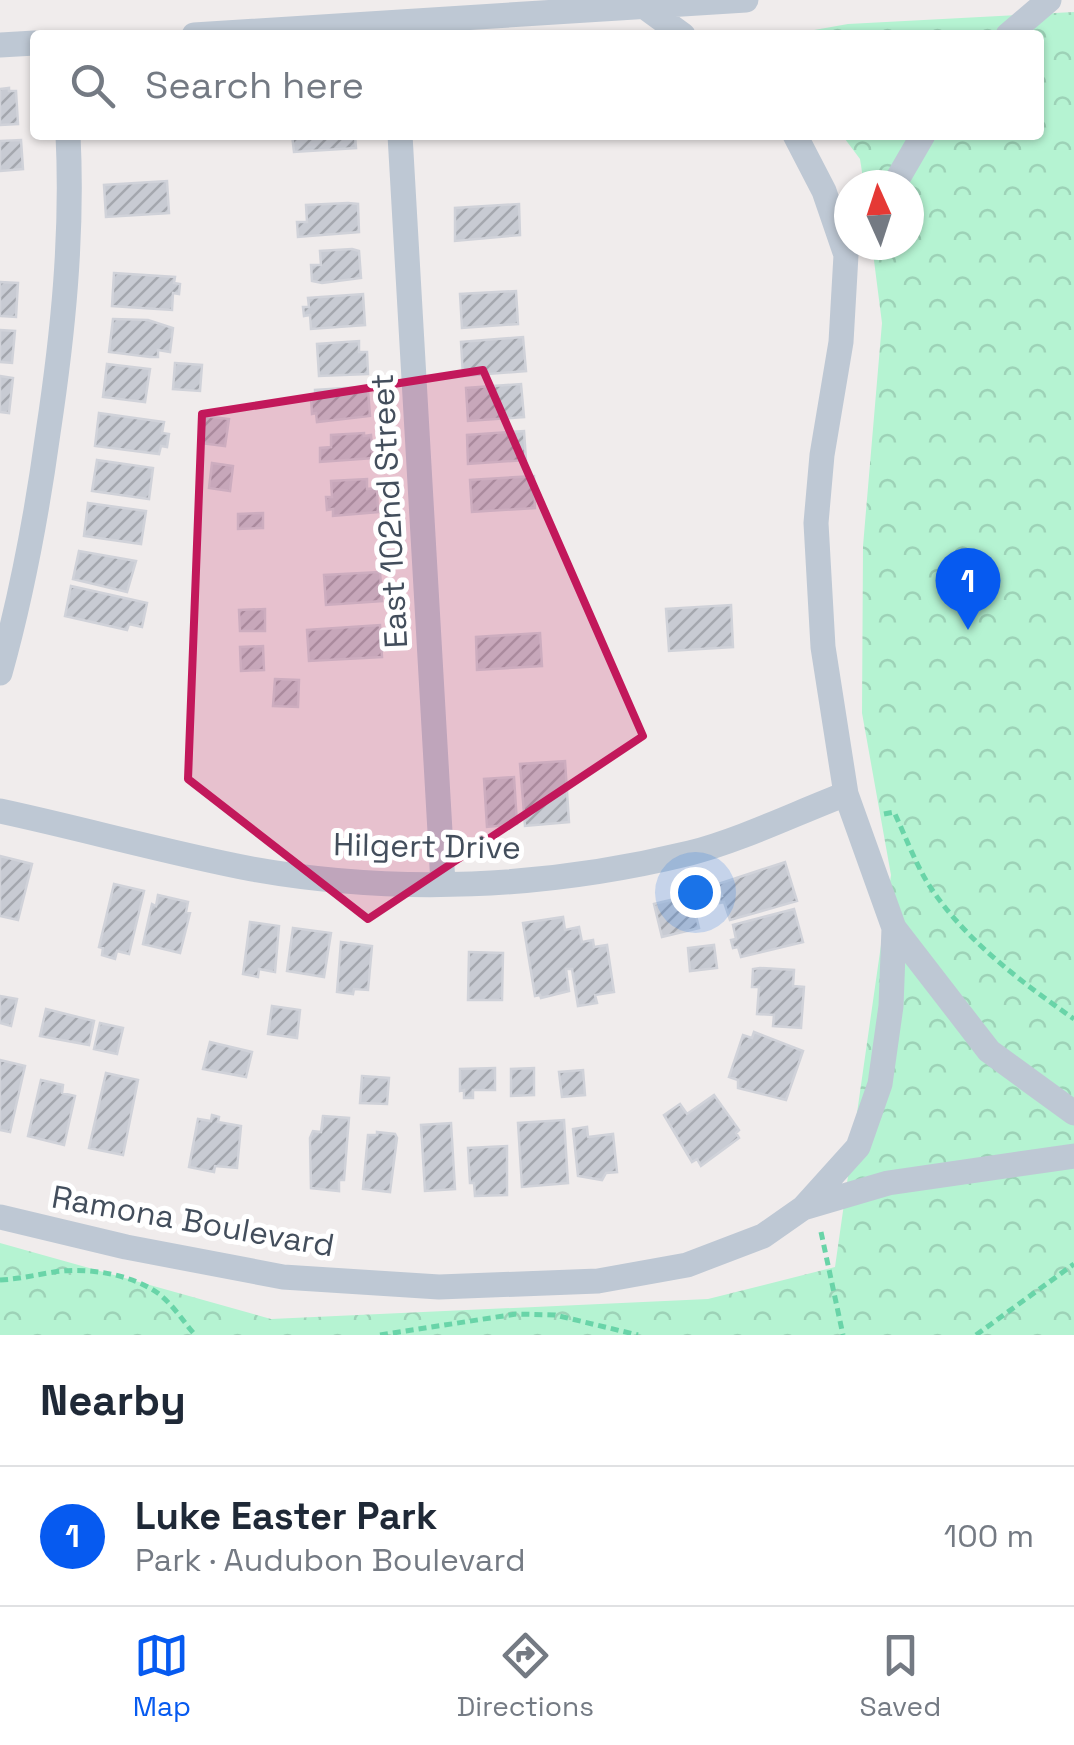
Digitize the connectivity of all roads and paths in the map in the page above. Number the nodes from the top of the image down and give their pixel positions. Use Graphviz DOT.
graph roads {
  1 [pos="746,0"];
  2 [pos="1049,0"];
  3 [pos="646,8"];
  4 [pos="393,20"];
  5 [pos="260,30"];
  6 [pos="676,30"];
  7 [pos="1014,30"];
  8 [pos="30,43"];
  9 [pos="0,44"];
  10 [pos="68,140"];
  11 [pos="400,140"];
  12 [pos="798,140"];
  13 [pos="921,140"];
  14 [pos="903,170"];
  15 [pos="834,215"];
  16 [pos="848,260"];
  17 [pos="0,673"];
  18 [pos="846,794"];
  19 [pos="0,812"];
  20 [pos="884,814"];
  21 [pos="443,884"];
  22 [pos="894,928"];
  23 [pos="1074,1019"];
  24 [pos="1074,1113"];
  25 [pos="1074,1156"];
  26 [pos="803,1208"];
  27 [pos="0,1217"];
  28 [pos="820,1232"];
  29 [pos="1074,1264"];
  30 [pos="0,1280"];
  31 [pos="195,1335"];
  32 [pos="380,1335"];
  33 [pos="638,1335"];
  34 [pos="843,1335"];
  35 [pos="976,1335"];
  1 -- 3 [label="street"];
  2 -- 7 [label="street"];
  3 -- 4 [label="street"];
  3 -- 6 [label="street"];
  4 -- 5 [label="street"];
  8 -- 9 [label="street"];
  10 -- 17 [label="street"];
  11 -- 21 [label="street, East 102nd Street"];
  12 -- 15 [label="street"];
  13 -- 14 [label="street"];
  16 -- 18 [label="street"];
  18 -- 21 [label="street, Hilgert Drive"];
  18 -- 22 [label="street"];
  19 -- 21 [label="street, Hilgert Drive"];
  20 -- 23 [label="path"];
  22 -- 24 [label="street"];
  22 -- 26 [label="street"];
  25 -- 26 [label="street, Ramona Boulevard"];
  26 -- 27 [label="street, Ramona Boulevard"];
  28 -- 34 [label="path"];
  29 -- 35 [label="path"];
  30 -- 31 [label="path"];
  32 -- 33 [label="path"];
}
